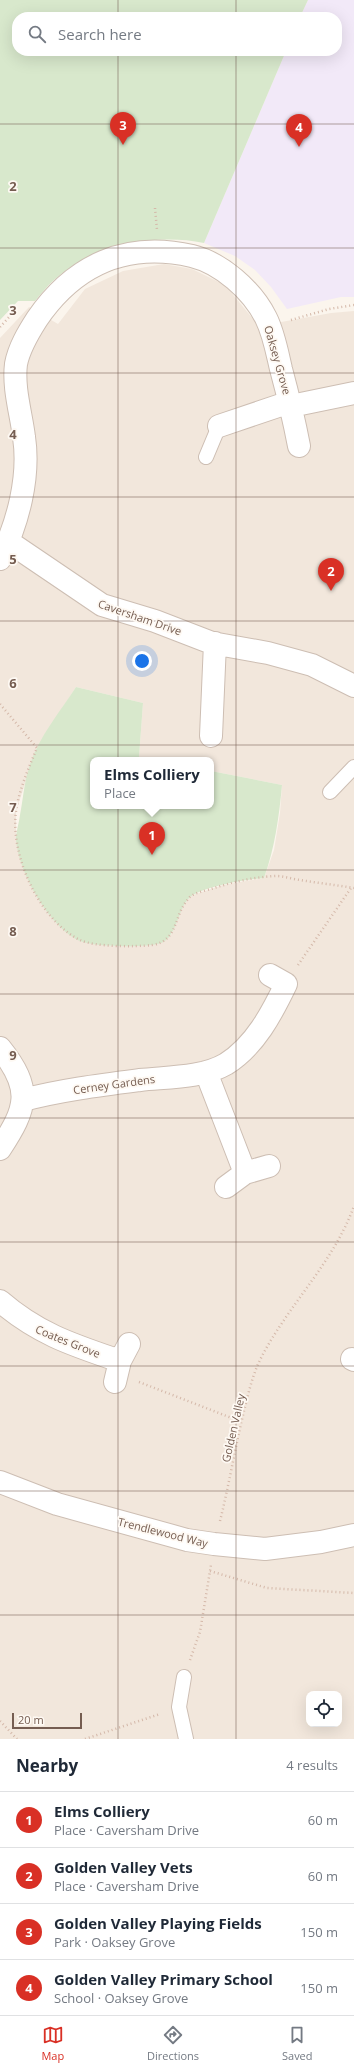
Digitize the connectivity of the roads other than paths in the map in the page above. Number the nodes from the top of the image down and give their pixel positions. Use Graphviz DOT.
graph roads {
  1 [pos="354,393"];
  2 [pos="290,404"];
  3 [pos="219,426"];
  4 [pos="299,446"];
  5 [pos="206,457"];
  6 [pos="4,550"];
  7 [pos="215,643"];
  8 [pos="354,686"];
  9 [pos="211,736"];
  10 [pos="354,768"];
  11 [pos="330,792"];
  12 [pos="278,980"];
  13 [pos="0,1048"];
  14 [pos="206,1072"];
  15 [pos="23,1100"];
  16 [pos="0,1149"];
  17 [pos="269,1166"];
  18 [pos="245,1173"];
  19 [pos="226,1187"];
  20 [pos="0,1301"];
  21 [pos="115,1382"];
  22 [pos="0,1482"];
  23 [pos="354,1535"];
  24 [pos="184,1677"];
  25 [pos="186,1739"];
  1 -- 2 [label="street"];
  2 -- 3 [label="street, Oaksey Grove"];
  2 -- 4 [label="street, Oaksey Grove"];
  2 -- 6 [label="street, Oaksey Grove"];
  3 -- 5 [label="lane"];
  6 -- 7 [label="street, Caversham Drive"];
  7 -- 8 [label="street, Caversham Drive"];
  7 -- 9 [label="street"];
  10 -- 11 [label="lane"];
  12 -- 14 [label="street, Cerney Gardens"];
  13 -- 15 [label="street"];
  14 -- 15 [label="street, Cerney Gardens"];
  14 -- 18 [label="street"];
  15 -- 16 [label="street"];
  17 -- 18 [label="street"];
  18 -- 19 [label="street"];
  20 -- 21 [label="street, Coates Grove"];
  22 -- 23 [label="street, Trendlewood Way"];
  24 -- 25 [label="lane"];
}
